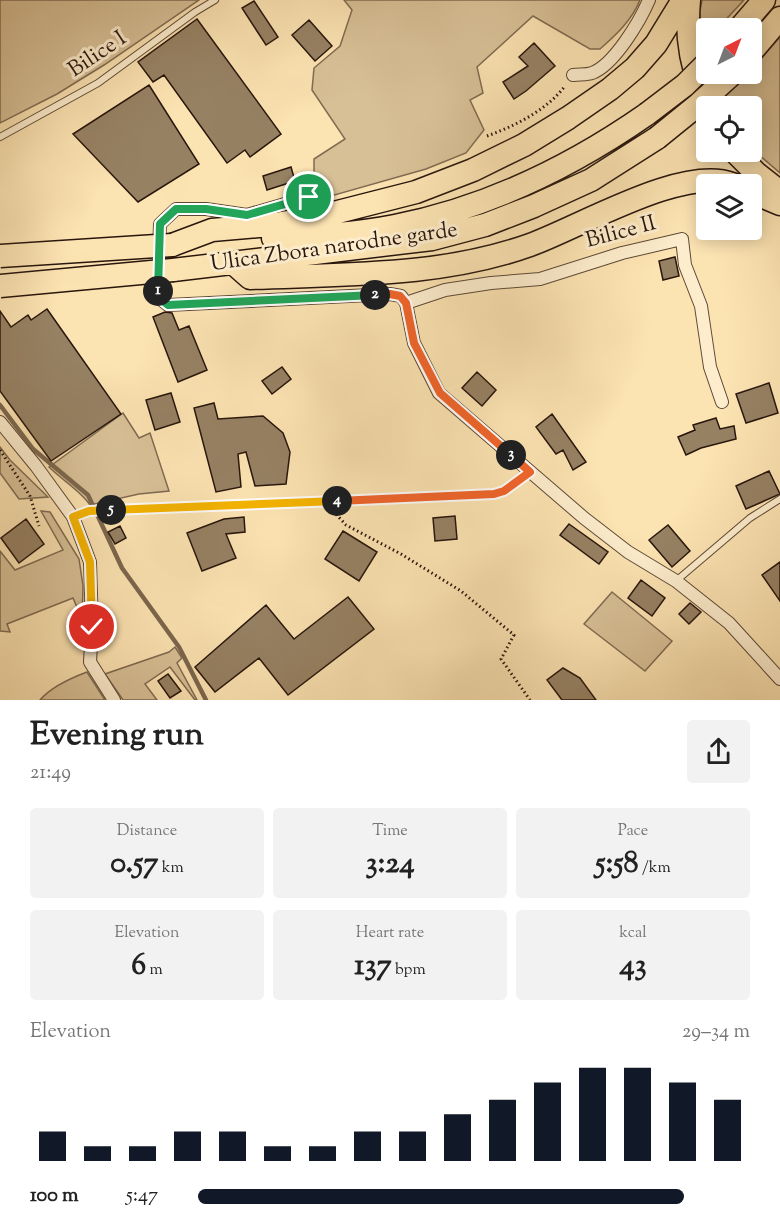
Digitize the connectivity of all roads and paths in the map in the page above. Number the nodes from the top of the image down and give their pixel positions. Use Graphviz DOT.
graph roads {
  1 [pos="215,0"];
  2 [pos="649,0"];
  3 [pos="682,0"];
  4 [pos="689,0"];
  5 [pos="764,0"];
  6 [pos="749,18"];
  7 [pos="780,18"];
  8 [pos="762,39"];
  9 [pos="696,74"];
  10 [pos="573,75"];
  11 [pos="721,84"];
  12 [pos="703,96"];
  13 [pos="487,136"];
  14 [pos="0,137"];
  15 [pos="745,162"];
  16 [pos="696,181"];
  17 [pos="780,192"];
  18 [pos="762,196"];
  19 [pos="309,197"];
  20 [pos="780,204"];
  21 [pos="172,245"];
  22 [pos="0,256"];
  23 [pos="232,263"];
  24 [pos="443,266"];
  25 [pos="0,286"];
  26 [pos="445,290"];
  27 [pos="406,303"];
  28 [pos="722,402"];
  29 [pos="0,422"];
  30 [pos="0,450"];
  31 [pos="530,472"];
  32 [pos="780,499"];
  33 [pos="324,501"];
  34 [pos="73,517"];
  35 [pos="39,526"];
  36 [pos="676,581"];
  37 [pos="780,679"];
  38 [pos="114,700"];
  39 [pos="530,700"];
  1 -- 14 [label="lane, Bilice I"];
  2 -- 10 [label="street"];
  3 -- 21 [label="highway"];
  4 -- 12 [label="highway"];
  5 -- 6 [label="highway"];
  7 -- 8 [label="highway"];
  9 -- 21 [label="highway, Ulica Zbora narodne garde, bridge"];
  10 -- 13 [label="path"];
  11 -- 23 [label="highway, Ulica Zbora narodne garde, bridge"];
  15 -- 17 [label="highway"];
  16 -- 24 [label="highway"];
  18 -- 20 [label="highway"];
  19 -- 27 [label="street"];
  21 -- 22 [label="highway, Ulica Zbora narodne garde, bridge"];
  23 -- 24 [label="highway"];
  23 -- 25 [label="highway, Ulica Zbora narodne garde, bridge"];
  24 -- 26 [label="street"];
  26 -- 27 [label="street, Bilice II"];
  26 -- 28 [label="street, Bilice II"];
  27 -- 31 [label="street"];
  29 -- 34 [label="street"];
  30 -- 35 [label="path"];
  31 -- 33 [label="lane"];
  31 -- 36 [label="street"];
  32 -- 36 [label="lane"];
  33 -- 34 [label="path"];
  33 -- 39 [label="path"];
  34 -- 38 [label="street"];
  36 -- 37 [label="street"];
}
